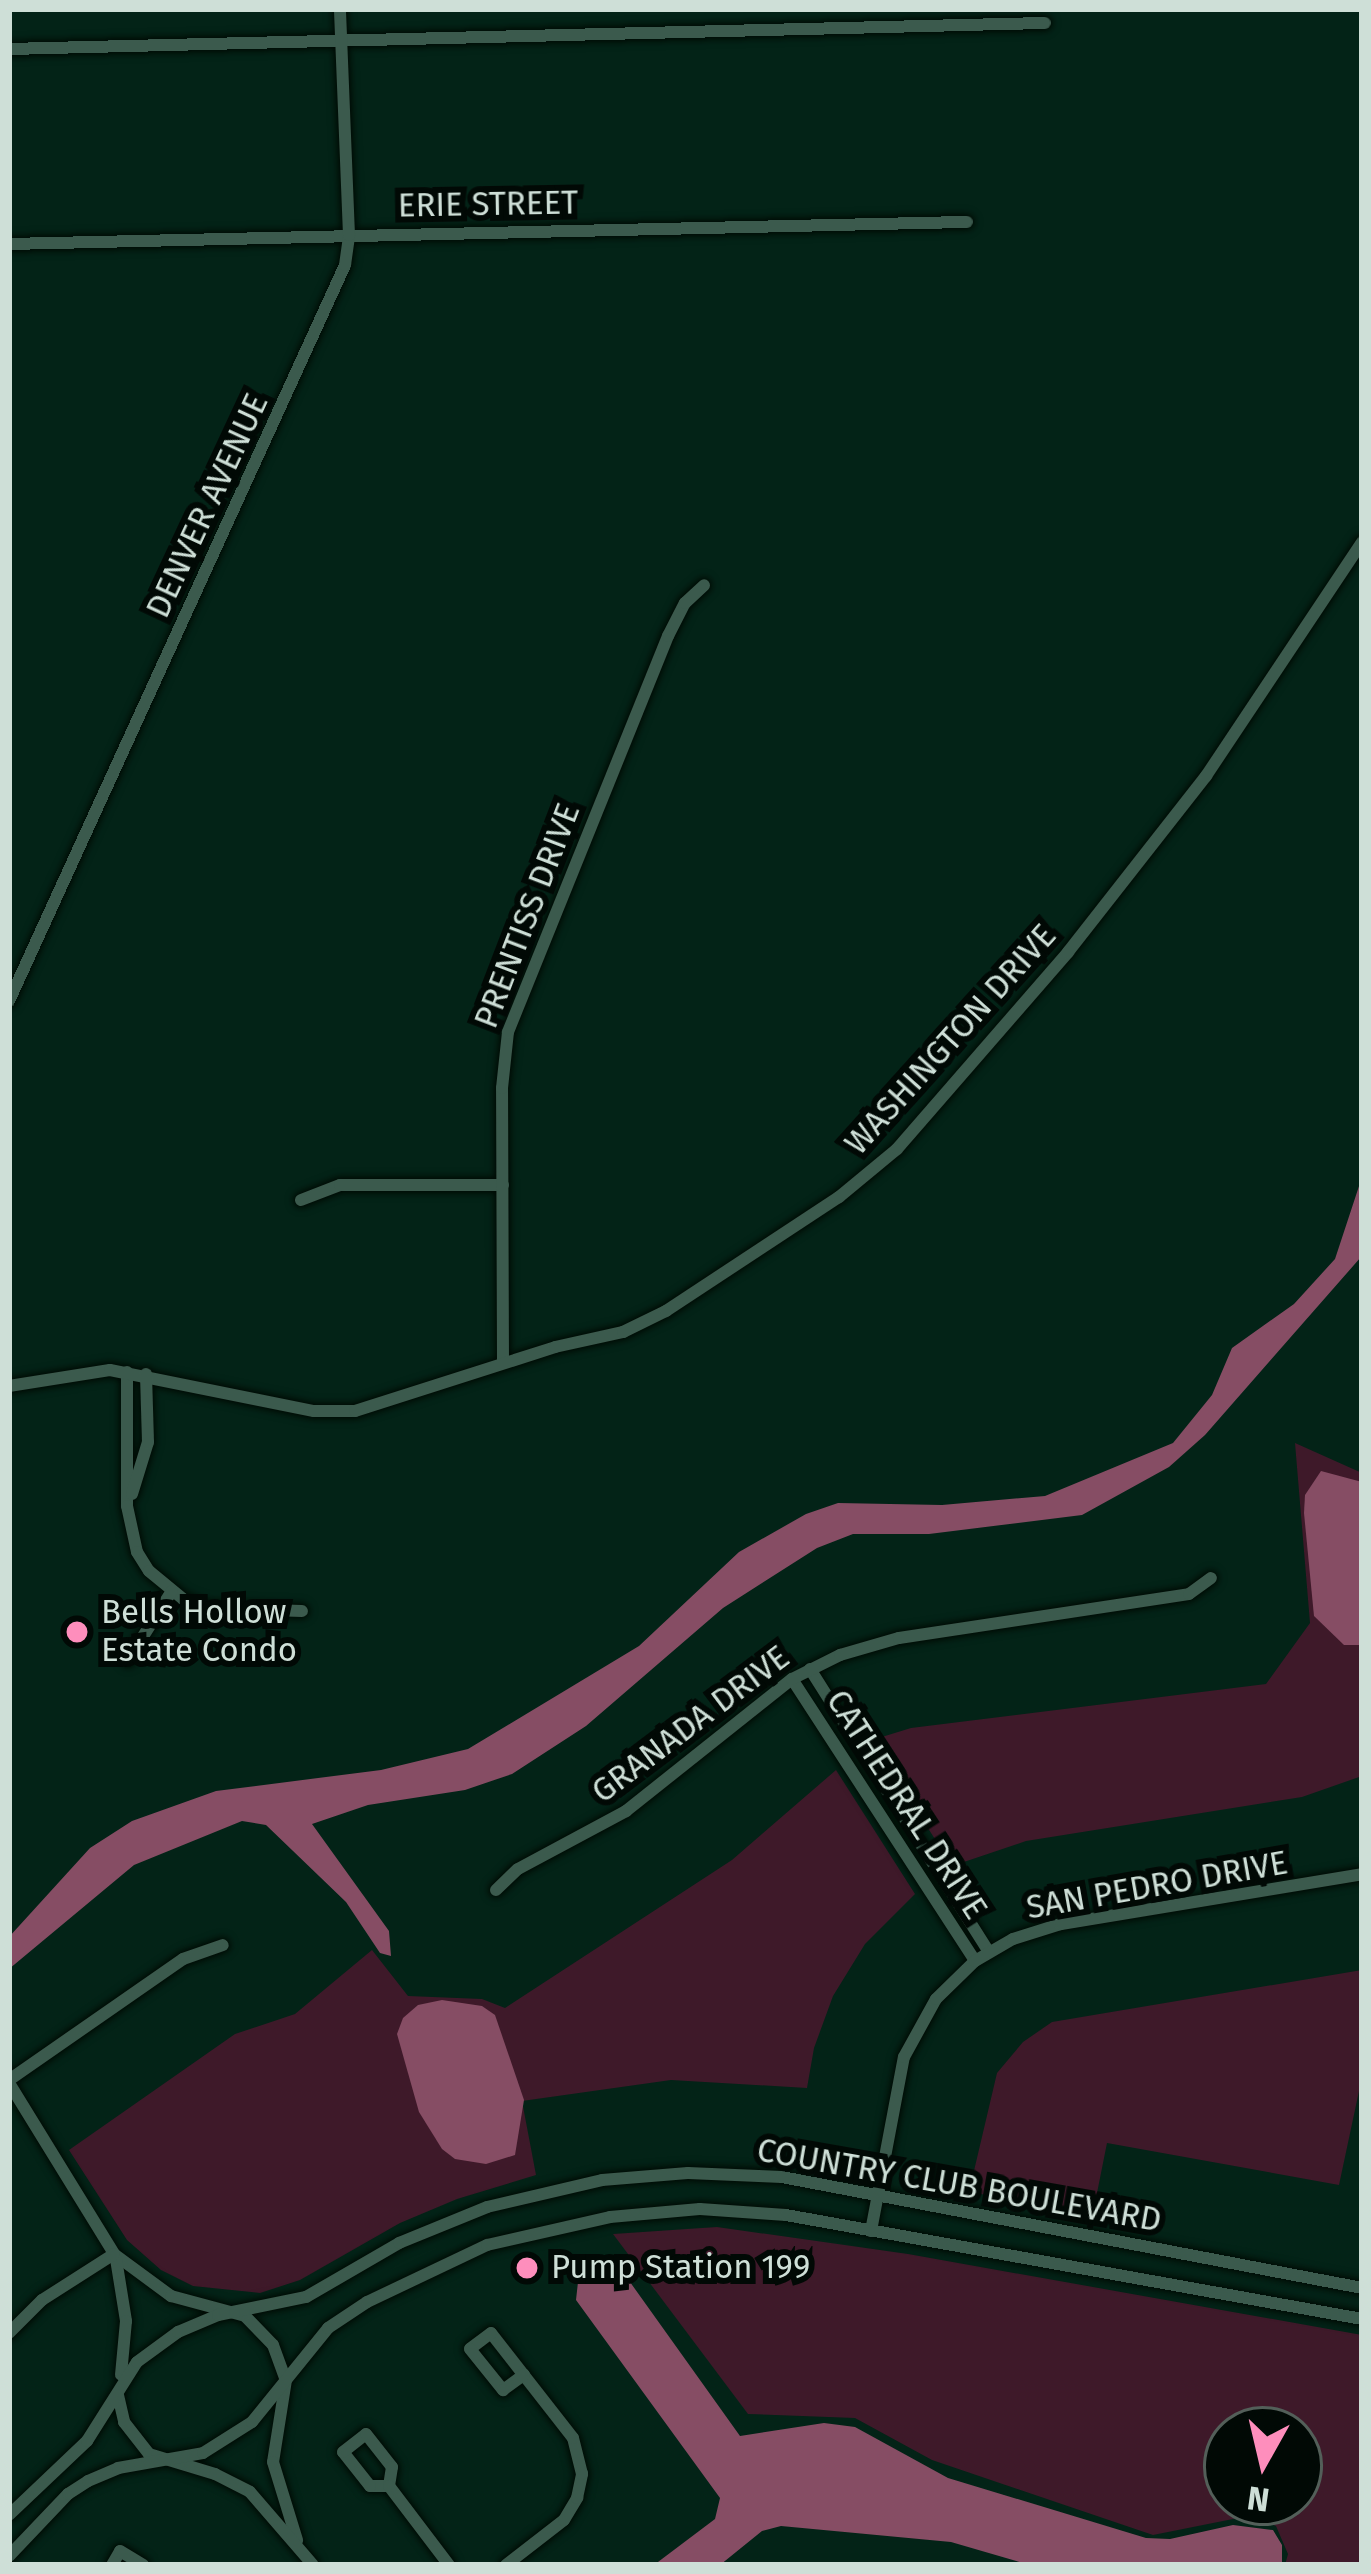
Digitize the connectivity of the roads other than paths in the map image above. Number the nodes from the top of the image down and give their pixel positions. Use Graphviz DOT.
graph roads {
  1 [pos="340,9"];
  2 [pos="1045,23"];
  3 [pos="341,40"];
  4 [pos="9,49"];
  5 [pos="968,222"];
  6 [pos="349,235"];
  7 [pos="9,244"];
  8 [pos="1362,542"];
  9 [pos="704,585"];
  10 [pos="9,1000"];
  11 [pos="502,1185"];
  12 [pos="301,1200"];
  13 [pos="503,1363"];
  14 [pos="127,1372"];
  15 [pos="146,1374"];
  16 [pos="9,1386"];
  17 [pos="127,1506"];
  18 [pos="1211,1578"];
  19 [pos="172,1591"];
  20 [pos="302,1611"];
  21 [pos="128,1660"];
  22 [pos="810,1669"];
  23 [pos="792,1679"];
  24 [pos="1362,1874"];
  25 [pos="496,1890"];
  26 [pos="224,1945"];
  27 [pos="989,1952"];
  28 [pos="976,1960"];
  29 [pos="9,2081"];
  30 [pos="877,2194"];
  31 [pos="871,2230"];
  32 [pos="114,2254"];
  33 [pos="1362,2288"];
  34 [pos="232,2312"];
  35 [pos="1362,2319"];
  36 [pos="9,2333"];
  37 [pos="524,2375"];
  38 [pos="286,2380"];
  39 [pos="117,2392"];
  40 [pos="165,2462"];
  41 [pos="389,2486"];
  42 [pos="9,2515"];
  43 [pos="297,2540"];
  44 [pos="9,2556"];
  45 [pos="112,2565"];
  46 [pos="143,2565"];
  47 [pos="313,2565"];
  48 [pos="449,2565"];
  49 [pos="506,2565"];
  1 -- 3 [label="street, DENVER AVENUE"];
  2 -- 3 [label="street"];
  3 -- 4 [label="street"];
  3 -- 6 [label="street, DENVER AVENUE"];
  5 -- 6 [label="street, ERIE STREET"];
  6 -- 7 [label="street, ERIE STREET"];
  6 -- 10 [label="street, DENVER AVENUE"];
  8 -- 13 [label="street, WASHINGTON DRIVE"];
  9 -- 11 [label="street, PRENTISS DRIVE"];
  11 -- 12 [label="street"];
  11 -- 13 [label="street, PRENTISS DRIVE"];
  13 -- 15 [label="street, WASHINGTON DRIVE"];
  14 -- 15 [label="street, WASHINGTON DRIVE"];
  14 -- 16 [label="street, WASHINGTON DRIVE"];
  14 -- 17 [label="street"];
  15 -- 17 [label="street"];
  17 -- 19 [label="street"];
  18 -- 22 [label="street, GRANADA DRIVE"];
  19 -- 20 [label="street"];
  19 -- 21 [label="street"];
  22 -- 23 [label="street, GRANADA DRIVE"];
  22 -- 27 [label="street, CATHEDRAL DRIVE"];
  23 -- 25 [label="street, GRANADA DRIVE"];
  23 -- 28 [label="street, CATHEDRAL DRIVE"];
  24 -- 27 [label="street, SAN PEDRO DRIVE"];
  26 -- 29 [label="street"];
  27 -- 28 [label="street, SAN PEDRO DRIVE"];
  28 -- 30 [label="street, SAN PEDRO DRIVE"];
  29 -- 32 [label="street"];
  30 -- 31 [label="street, SAN PEDRO DRIVE"];
  30 -- 33 [label="street, COUNTRY CLUB BOULEVARD"];
  30 -- 34 [label="street, COUNTRY CLUB BOULEVARD"];
  31 -- 35 [label="street, COUNTRY CLUB BOULEVARD"];
  31 -- 38 [label="street, COUNTRY CLUB BOULEVARD"];
  32 -- 34 [label="street"];
  32 -- 36 [label="street"];
  32 -- 39 [label="street"];
  34 -- 38 [label="street"];
  34 -- 39 [label="street, COUNTRY CLUB BOULEVARD"];
  37 -- 37 [label="street"];
  37 -- 49 [label="street"];
  38 -- 40 [label="street, COUNTRY CLUB BOULEVARD"];
  38 -- 43 [label="street"];
  39 -- 40 [label="street"];
  39 -- 42 [label="street, COUNTRY CLUB BOULEVARD"];
  40 -- 43 [label="street"];
  40 -- 44 [label="street, COUNTRY CLUB BOULEVARD"];
  41 -- 41 [label="street"];
  41 -- 48 [label="street"];
  43 -- 47 [label="street"];
  45 -- 46 [label="street"];
}
